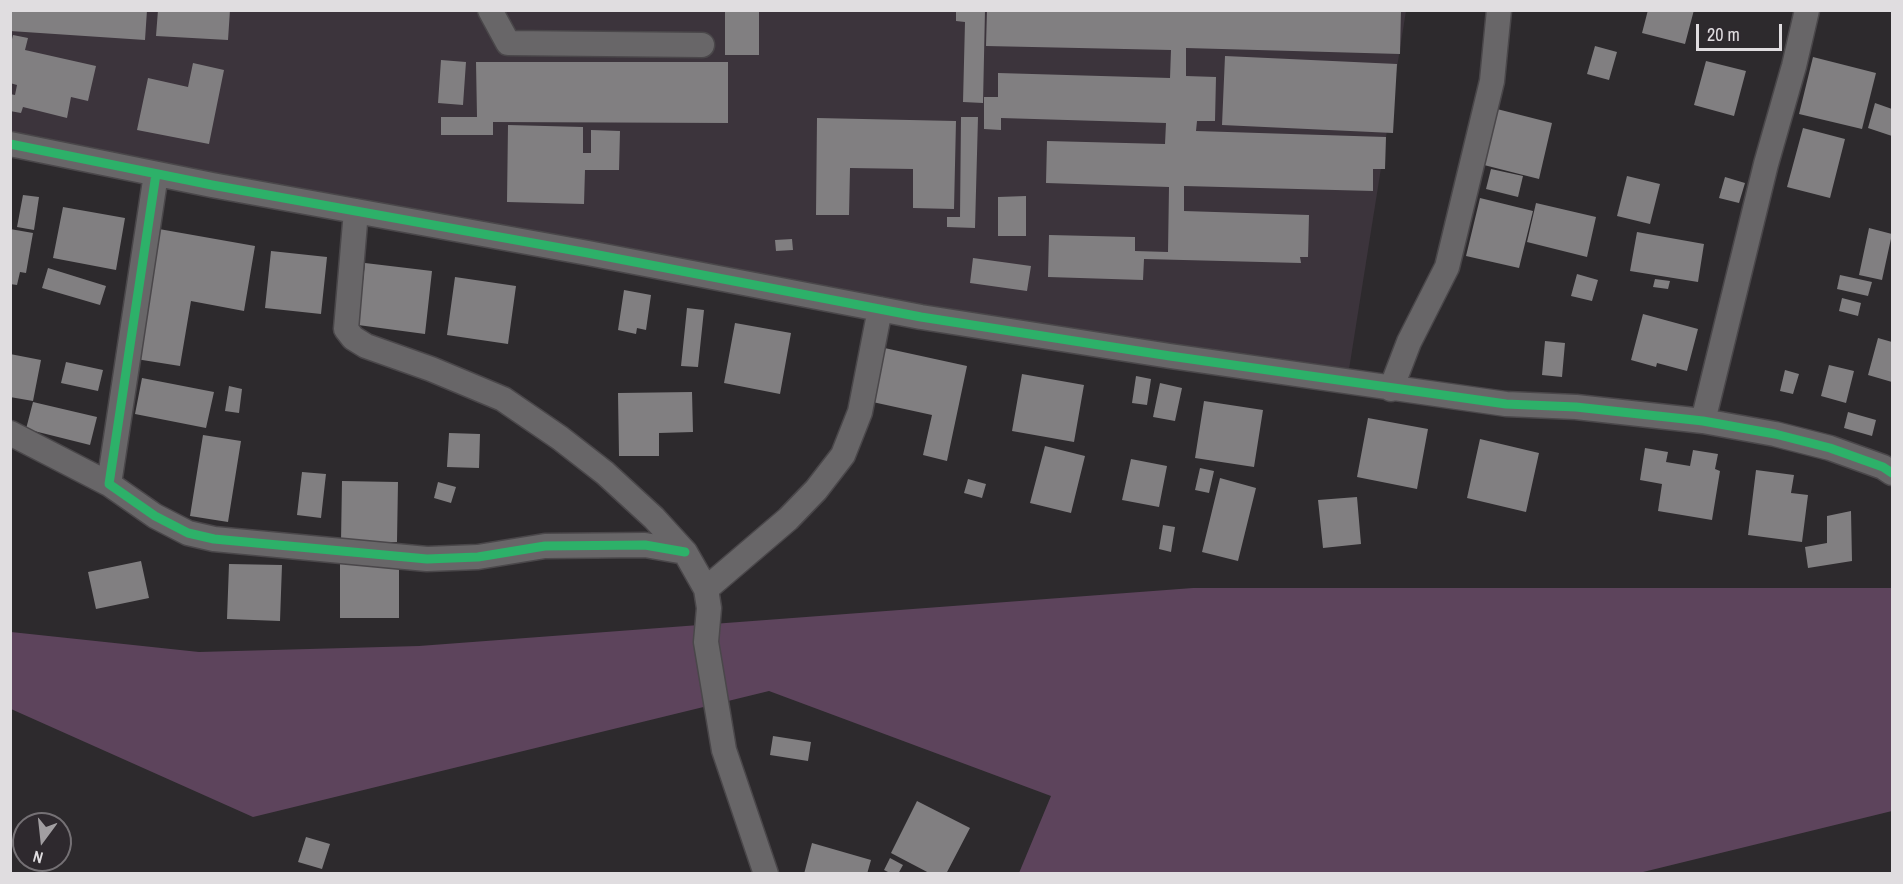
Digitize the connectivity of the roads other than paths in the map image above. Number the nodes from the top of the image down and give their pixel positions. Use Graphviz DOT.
graph roads {
  1 [pos="490,10"];
  2 [pos="1500,10"];
  3 [pos="1807,10"];
  4 [pos="702,45"];
  5 [pos="10,144"];
  6 [pos="156,174"];
  7 [pos="356,211"];
  8 [pos="880,309"];
  9 [pos="1391,389"];
  10 [pos="1703,422"];
  11 [pos="10,433"];
  12 [pos="1893,473"];
  13 [pos="109,484"];
  14 [pos="685,552"];
  15 [pos="706,589"];
  16 [pos="766,873"];
  1 -- 4 [label="street"];
  2 -- 9 [label="street"];
  3 -- 10 [label="street"];
  5 -- 6 [label="street"];
  6 -- 7 [label="street"];
  6 -- 13 [label="street"];
  7 -- 8 [label="street"];
  7 -- 14 [label="street"];
  8 -- 9 [label="street"];
  8 -- 15 [label="street"];
  9 -- 10 [label="street"];
  10 -- 12 [label="street"];
  11 -- 13 [label="street"];
  13 -- 14 [label="street"];
  14 -- 15 [label="street"];
  15 -- 16 [label="street"];
}
